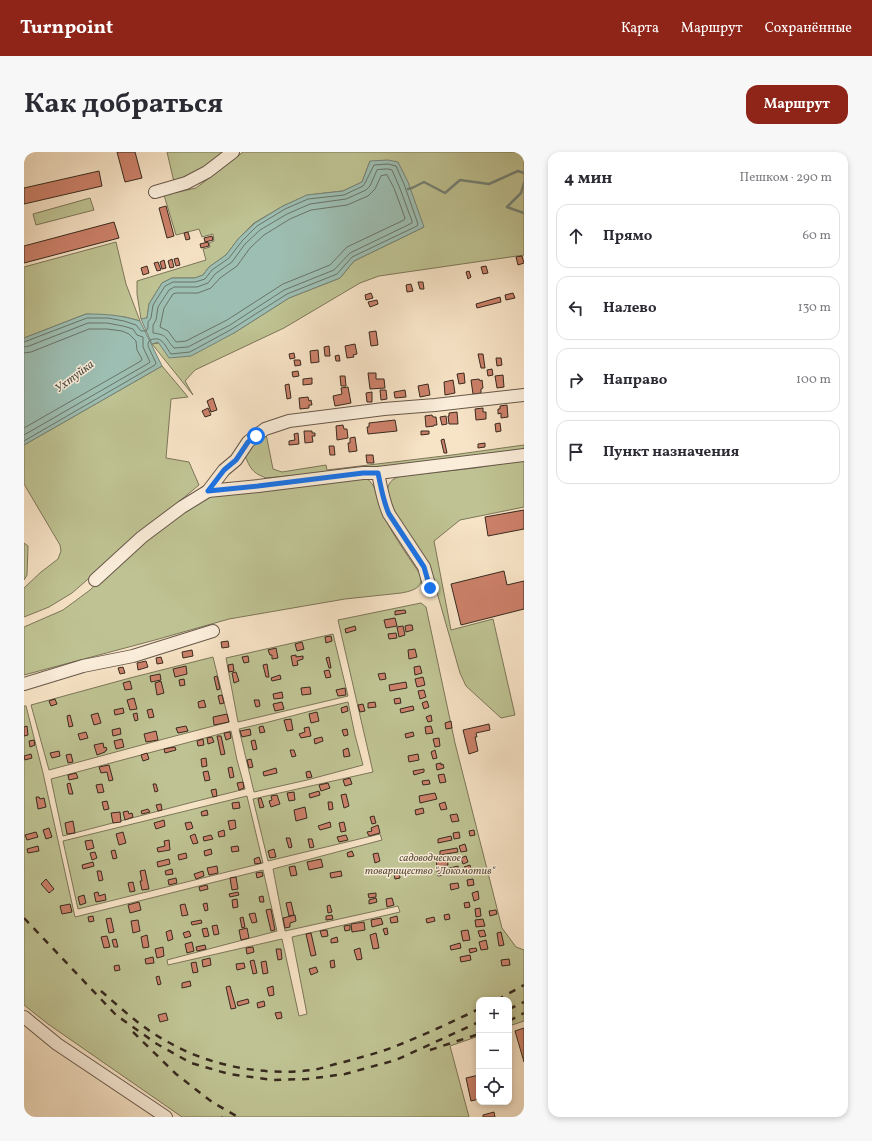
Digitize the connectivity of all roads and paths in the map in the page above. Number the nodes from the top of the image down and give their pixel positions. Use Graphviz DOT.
graph roads {
  1 [pos="233,152"];
  2 [pos="155,192"];
  3 [pos="524,395"];
  4 [pos="524,455"];
  5 [pos="378,473"];
  6 [pos="208,491"];
  7 [pos="95,580"];
  8 [pos="430,588"];
  9 [pos="213,631"];
  10 [pos="24,684"];
  11 [pos="24,1017"];
  12 [pos="166,1117"];
  1 -- 2 [label="street"];
  3 -- 6 [label="street"];
  4 -- 5 [label="street"];
  5 -- 6 [label="street"];
  5 -- 8 [label="street"];
  6 -- 7 [label="street"];
  9 -- 10 [label="street"];
  11 -- 12 [label="street"];
}
